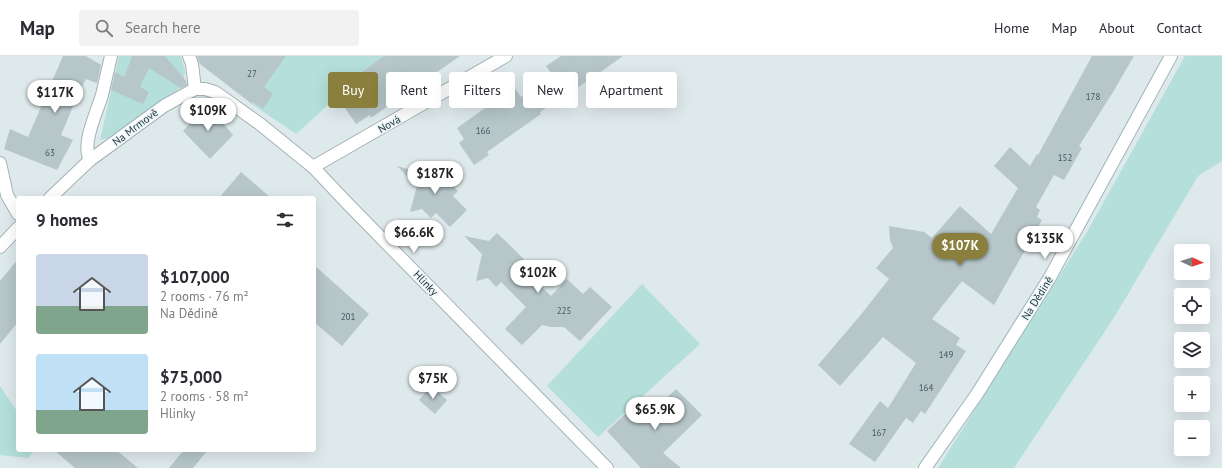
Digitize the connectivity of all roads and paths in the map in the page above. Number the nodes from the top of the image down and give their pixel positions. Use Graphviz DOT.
graph roads {
  1 [pos="111,56"];
  2 [pos="189,56"];
  3 [pos="506,56"];
  4 [pos="1171,56"];
  5 [pos="195,89"];
  6 [pos="90,160"];
  7 [pos="0,163"];
  8 [pos="313,167"];
  9 [pos="52,196"];
  10 [pos="16,211"];
  11 [pos="16,230"];
  12 [pos="0,247"];
  13 [pos="606,468"];
  14 [pos="925,468"];
  1 -- 6 [label="street"];
  2 -- 5 [label="street"];
  3 -- 8 [label="street, Nová"];
  4 -- 14 [label="street, Na Dědině"];
  5 -- 6 [label="street, Na Mrmově"];
  5 -- 8 [label="street, Hlinky"];
  6 -- 9 [label="street, Na Mrmově"];
  7 -- 10 [label="street"];
  8 -- 13 [label="street, Hlinky"];
  11 -- 12 [label="street"];
}
